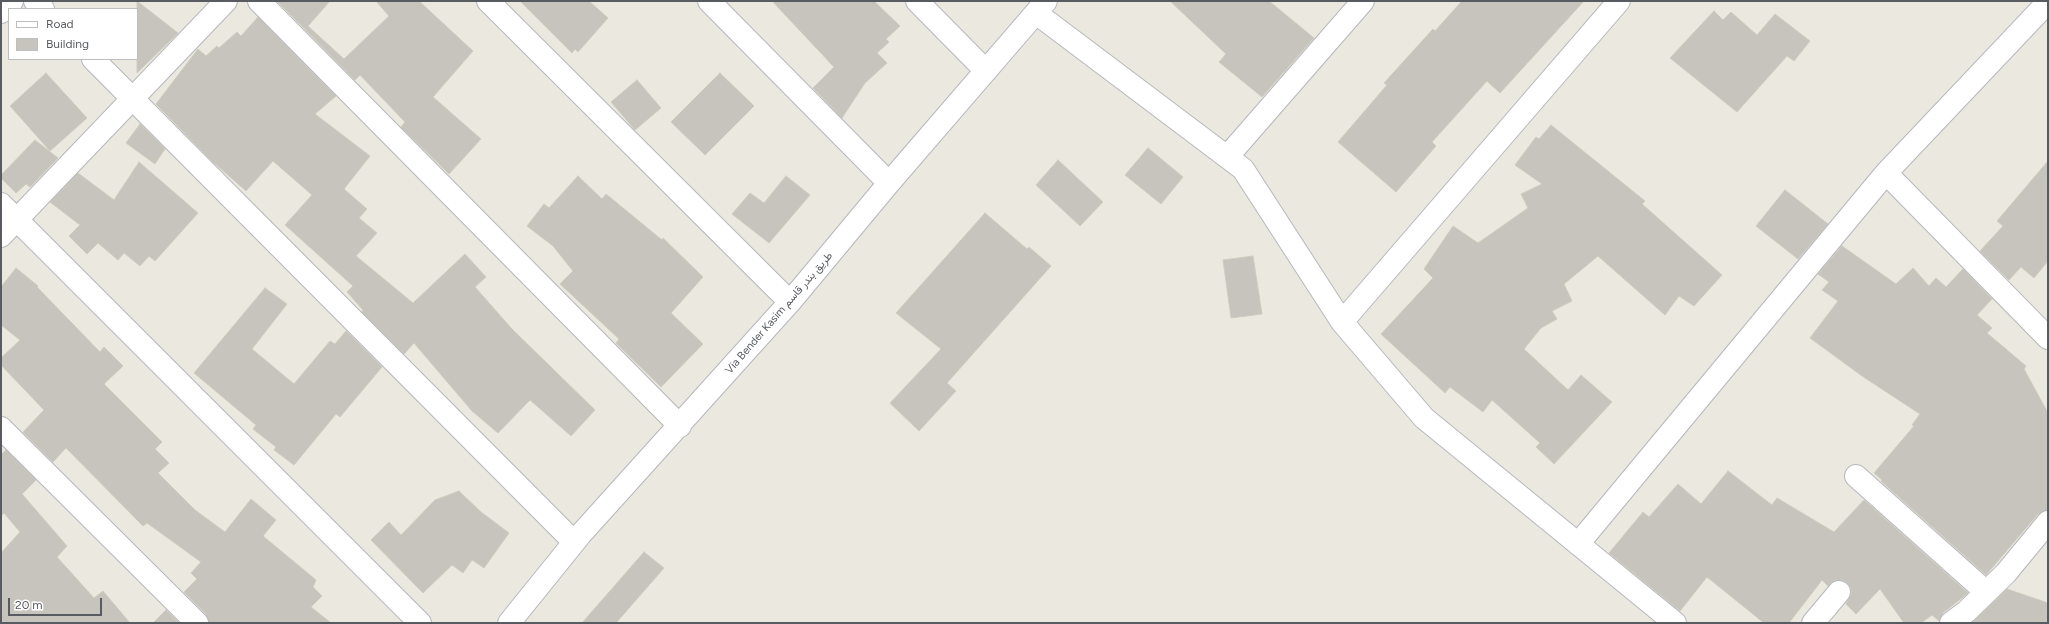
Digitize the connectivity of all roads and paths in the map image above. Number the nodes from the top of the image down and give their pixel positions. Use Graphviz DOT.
graph roads {
  1 [pos="12,1"];
  2 [pos="226,1"];
  3 [pos="259,1"];
  4 [pos="488,1"];
  5 [pos="709,1"];
  6 [pos="918,1"];
  7 [pos="1363,1"];
  8 [pos="1619,1"];
  9 [pos="2048,2"];
  10 [pos="1041,7"];
  11 [pos="1,12"];
  12 [pos="94,60"];
  13 [pos="986,71"];
  14 [pos="132,98"];
  15 [pos="1227,157"];
  16 [pos="1886,173"];
  17 [pos="889,182"];
  18 [pos="1,204"];
  19 [pos="16,220"];
  20 [pos="1,236"];
  21 [pos="790,302"];
  22 [pos="1342,322"];
  23 [pos="2048,338"];
  24 [pos="680,426"];
  25 [pos="1,428"];
  26 [pos="1856,476"];
  27 [pos="2048,522"];
  28 [pos="574,542"];
  29 [pos="1578,544"];
  30 [pos="1839,592"];
  31 [pos="1986,592"];
  32 [pos="197,623"];
  33 [pos="420,623"];
  34 [pos="509,623"];
  35 [pos="1675,623"];
  36 [pos="1813,623"];
  37 [pos="1951,623"];
  1 -- 11 [label="street"];
  2 -- 14 [label="street"];
  3 -- 24 [label="street"];
  4 -- 21 [label="street"];
  5 -- 17 [label="street"];
  6 -- 13 [label="street"];
  7 -- 15 [label="street"];
  8 -- 22 [label="street"];
  9 -- 16 [label="street"];
  10 -- 13 [label="street, Via Bender Kasim طريق بندر قاسم"];
  10 -- 15 [label="street"];
  12 -- 14 [label="street"];
  13 -- 17 [label="street, Via Bender Kasim طريق بندر قاسم"];
  14 -- 19 [label="street"];
  14 -- 28 [label="street"];
  15 -- 22 [label="street"];
  16 -- 23 [label="street"];
  16 -- 29 [label="street"];
  17 -- 21 [label="street, Via Bender Kasim طريق بندر قاسم"];
  18 -- 19 [label="street"];
  19 -- 20 [label="street"];
  19 -- 33 [label="street"];
  21 -- 24 [label="street, Via Bender Kasim طريق بندر قاسم"];
  22 -- 29 [label="street"];
  24 -- 28 [label="street, Via Bender Kasim طريق بندر قاسم"];
  25 -- 32 [label="street"];
  26 -- 31 [label="street"];
  27 -- 31 [label="street"];
  28 -- 34 [label="street, Via Bender Kasim طريق بندر قاسم"];
  29 -- 35 [label="street"];
  30 -- 36 [label="street"];
  31 -- 37 [label="street"];
}
